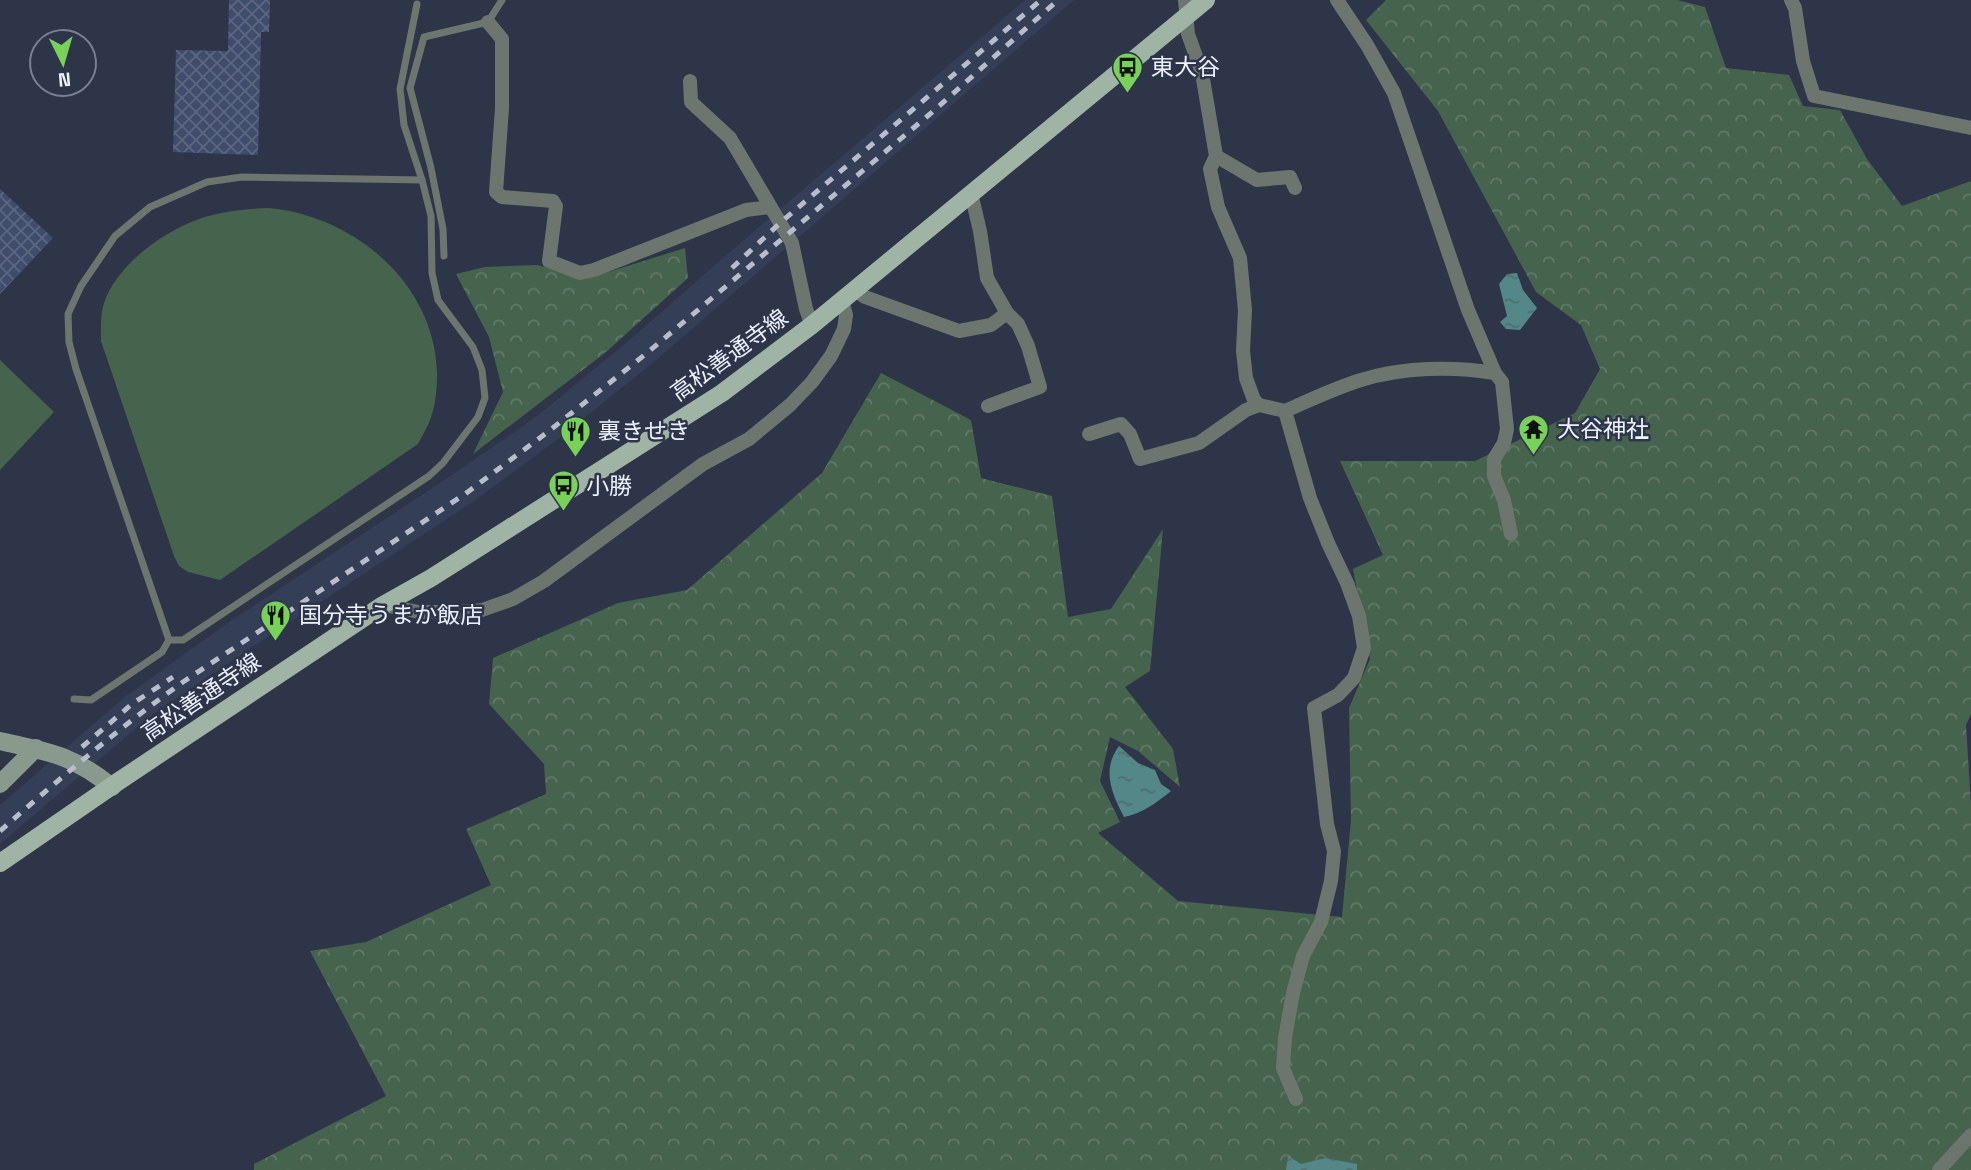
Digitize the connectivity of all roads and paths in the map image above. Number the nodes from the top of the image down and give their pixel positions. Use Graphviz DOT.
graph roads {
  1 [pos="502,0"];
  2 [pos="1206,0"];
  3 [pos="1337,0"];
  4 [pos="1791,0"];
  5 [pos="417,4"];
  6 [pos="1186,8"];
  7 [pos="488,22"];
  8 [pos="690,81"];
  9 [pos="418,120"];
  10 [pos="404,125"];
  11 [pos="1971,128"];
  12 [pos="1216,156"];
  13 [pos="422,180"];
  14 [pos="1295,188"];
  15 [pos="971,193"];
  16 [pos="770,206"];
  17 [pos="444,256"];
  18 [pos="849,295"];
  19 [pos="1007,313"];
  20 [pos="812,325"];
  21 [pos="1495,373"];
  22 [pos="1259,405"];
  23 [pos="988,406"];
  24 [pos="1286,411"];
  25 [pos="1090,434"];
  26 [pos="1511,534"];
  27 [pos="383,605"];
  28 [pos="169,640"];
  29 [pos="74,699"];
  30 [pos="0,741"];
  31 [pos="36,748"];
  32 [pos="0,784"];
  33 [pos="112,786"];
  34 [pos="0,863"];
  35 [pos="1296,1099"];
  36 [pos="1971,1135"];
  37 [pos="1939,1170"];
  1 -- 7 [label="lane"];
  2 -- 6 [label="main road, 高松善通寺線"];
  3 -- 21 [label="street"];
  4 -- 11 [label="street"];
  5 -- 10 [label="lane"];
  6 -- 12 [label="street"];
  6 -- 15 [label="main road, 高松善通寺線"];
  7 -- 9 [label="lane"];
  7 -- 16 [label="street"];
  8 -- 16 [label="street"];
  9 -- 10 [label="lane"];
  9 -- 17 [label="lane"];
  10 -- 13 [label="lane"];
  12 -- 14 [label="street"];
  12 -- 22 [label="street"];
  13 -- 28 [label="lane"];
  13 -- 28 [label="lane"];
  15 -- 18 [label="main road, 高松善通寺線"];
  15 -- 19 [label="street"];
  16 -- 20 [label="street"];
  18 -- 19 [label="street"];
  18 -- 20 [label="main road, 高松善通寺線"];
  18 -- 27 [label="street"];
  19 -- 23 [label="street"];
  20 -- 27 [label="main road, 高松善通寺線"];
  21 -- 24 [label="street"];
  21 -- 26 [label="street"];
  22 -- 24 [label="street"];
  22 -- 25 [label="street"];
  24 -- 35 [label="street"];
  27 -- 33 [label="main road, 高松善通寺線"];
  28 -- 29 [label="lane"];
  30 -- 31 [label="main road"];
  31 -- 32 [label="main road"];
  31 -- 33 [label="main road"];
  33 -- 34 [label="main road, 高松善通寺線"];
  36 -- 37 [label="street"];
}
